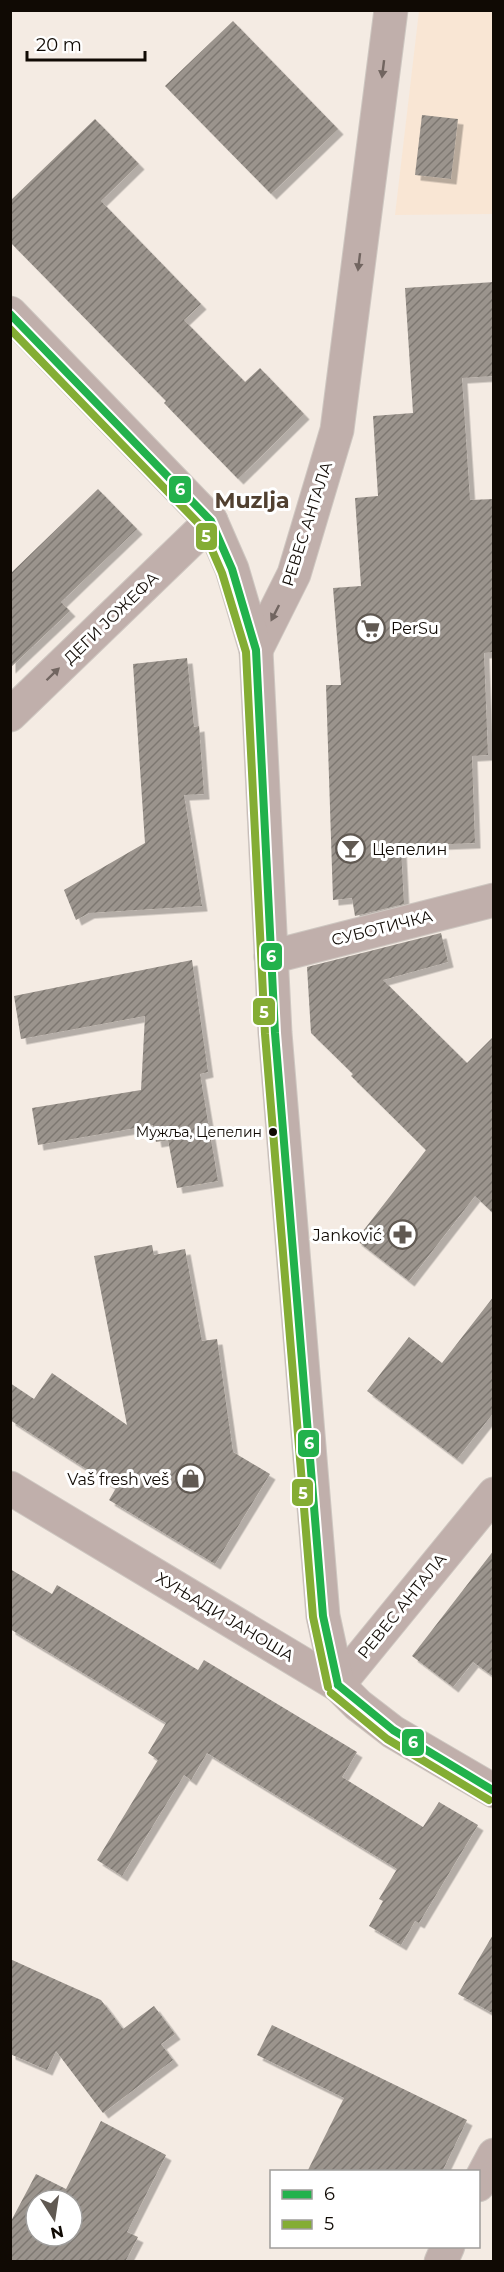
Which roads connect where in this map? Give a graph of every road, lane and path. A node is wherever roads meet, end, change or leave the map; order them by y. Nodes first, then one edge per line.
1 (391, 10) edge
2 (10, 314) edge
3 (211, 521) junction
4 (256, 650) junction
5 (10, 715) edge
6 (494, 900) edge
7 (271, 957) junction
8 (10, 1488) edge
9 (494, 1494) edge
10 (338, 1685) junction
11 (494, 1791) edge
12 (494, 2155) edge
13 (480, 2181) edge
14 (448, 2248) edge
15 (441, 2262) edge

1 -> 4 street, РЕВЕС АНТАЛА
2 - 3 street
3 - 4 street
5 -> 3 street, ДЕГИ ЈОЖЕФА
4 - 7 street, РЕВЕС АНТАЛА
6 - 7 street, СУБОТИЧКА
7 - 10 street, РЕВЕС АНТАЛА
8 - 10 street, ХУЊАДИ ЈАНОША
9 - 10 street, РЕВЕС АНТАЛА
10 - 11 street, ХУЊАДИ ЈАНОША
12 - 13 street
14 - 15 street

